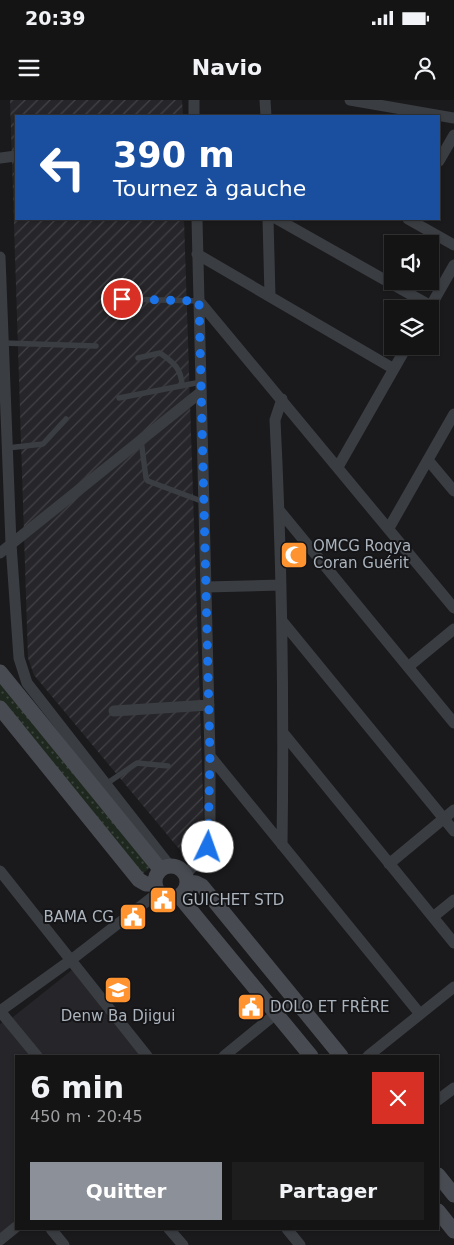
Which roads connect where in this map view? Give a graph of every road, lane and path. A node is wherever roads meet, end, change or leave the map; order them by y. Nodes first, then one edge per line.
1 (194, 100) edge
2 (265, 100) edge
3 (350, 100) edge
4 (194, 115) edge
5 (266, 115) edge
6 (437, 115) edge
7 (440, 116) edge
8 (454, 118) edge
9 (454, 135) edge
10 (15, 156) edge
11 (0, 158) edge
12 (440, 159) edge
13 (197, 220) edge
14 (268, 220) edge
15 (279, 220) edge
16 (410, 220) edge
17 (454, 245) edge
18 (198, 254) junction
19 (0, 257) edge
20 (454, 265) edge
21 (270, 296) junction
22 (122, 299) dead end
23 (418, 300) edge
24 (434, 300) edge
25 (199, 301) junction
26 (3, 343) junction
27 (96, 346) dead end
28 (403, 355) edge
29 (138, 358) dead end
30 (394, 369) junction
31 (182, 386) junction
32 (201, 387) junction
33 (119, 398) dead end
34 (282, 399) junction
35 (454, 414) edge
36 (66, 419) dead end
37 (141, 440) junction
38 (7, 448) junction
39 (428, 460) junction
40 (338, 467) junction
41 (454, 491) edge
42 (204, 502) junction
43 (279, 510) junction
44 (389, 528) junction
45 (11, 544) junction
46 (0, 553) edge
47 (281, 585) junction
48 (206, 587) junction
49 (454, 608) edge
50 (282, 621) junction
51 (454, 628) edge
52 (408, 666) junction
53 (0, 672) edge
54 (209, 705) junction
55 (0, 708) edge
56 (114, 711) dead end
57 (454, 723) edge
58 (284, 734) junction
59 (210, 756) junction
60 (168, 766) dead end
61 (106, 784) junction
62 (454, 810) edge
63 (444, 819) junction
64 (454, 831) edge
65 (282, 845) junction
66 (389, 864) junction
67 (164, 867) junction
68 (0, 872) edge
69 (186, 878) junction
70 (157, 888) junction
71 (179, 896) junction
72 (454, 900) edge
73 (433, 917) junction
74 (454, 943) edge
75 (71, 960) junction
76 (454, 987) edge
77 (294, 999) junction
78 (0, 1011) edge
79 (276, 1014) junction
80 (420, 1014) junction
81 (36, 1055) edge
82 (146, 1055) edge
83 (225, 1055) edge
84 (310, 1055) edge
85 (340, 1055) edge
86 (369, 1055) edge
87 (454, 1088) edge
88 (439, 1099) edge
89 (439, 1176) edge
90 (454, 1195) edge
91 (439, 1212) edge
92 (15, 1228) edge
93 (52, 1230) edge
94 (170, 1230) edge
95 (288, 1230) edge
96 (454, 1231) edge
97 (0, 1240) edge
98 (64, 1245) edge
99 (183, 1245) edge
100 (300, 1245) edge

1 - 4 street
2 - 5 street
3 - 6 street
7 - 8 street
9 - 12 street
10 - 11 street
13 - 18 street
14 - 21 street
15 - 23 street
16 - 17 street
18 - 21 street
18 - 25 street
19 - 26 street
20 - 24 street
21 - 30 street
22 - 25 lane
25 - 32 street
25 - 34 street
26 - 27 lane
26 - 38 street
28 - 30 street
29 - 31 lane
30 - 40 street
31 - 32 lane
31 - 33 lane
32 - 37 street
32 - 42 street
34 - 40 street
34 - 43 street
35 - 39 street
36 - 38 lane
37 - 42 lane
37 - 45 street
38 - 45 street
39 - 41 street
39 - 44 street
40 - 44 street
42 - 48 street
43 - 47 street
43 - 52 street
44 - 49 street
45 - 46 street
45 - 61 street
47 - 48 street
47 - 50 street
48 - 54 street
50 - 58 street
50 - 63 street
51 - 52 street
52 - 57 street
53 - 67 main road
54 - 56 street
54 - 59 street
55 - 70 main road
58 - 65 street
58 - 66 street
59 - 65 street
59 - 69 street
60 - 61 lane
61 - 67 street
62 - 63 street
63 - 64 street
63 - 66 street
65 - 80 street
66 - 73 street
67 - 69 main road
67 - 70 main road
68 - 75 street
69 - 71 main road
69 - 77 main road
70 - 71 main road
70 - 75 street
71 - 79 main road
72 - 73 street
73 - 74 street
75 - 78 street
75 - 82 street
76 - 80 street
77 - 79 street
77 - 85 main road
78 - 81 street
79 - 83 street
79 - 84 main road
80 - 86 street
87 - 88 street
89 - 90 main road
91 - 96 main road
92 - 97 street
93 - 98 street
94 - 99 street
95 - 100 street

